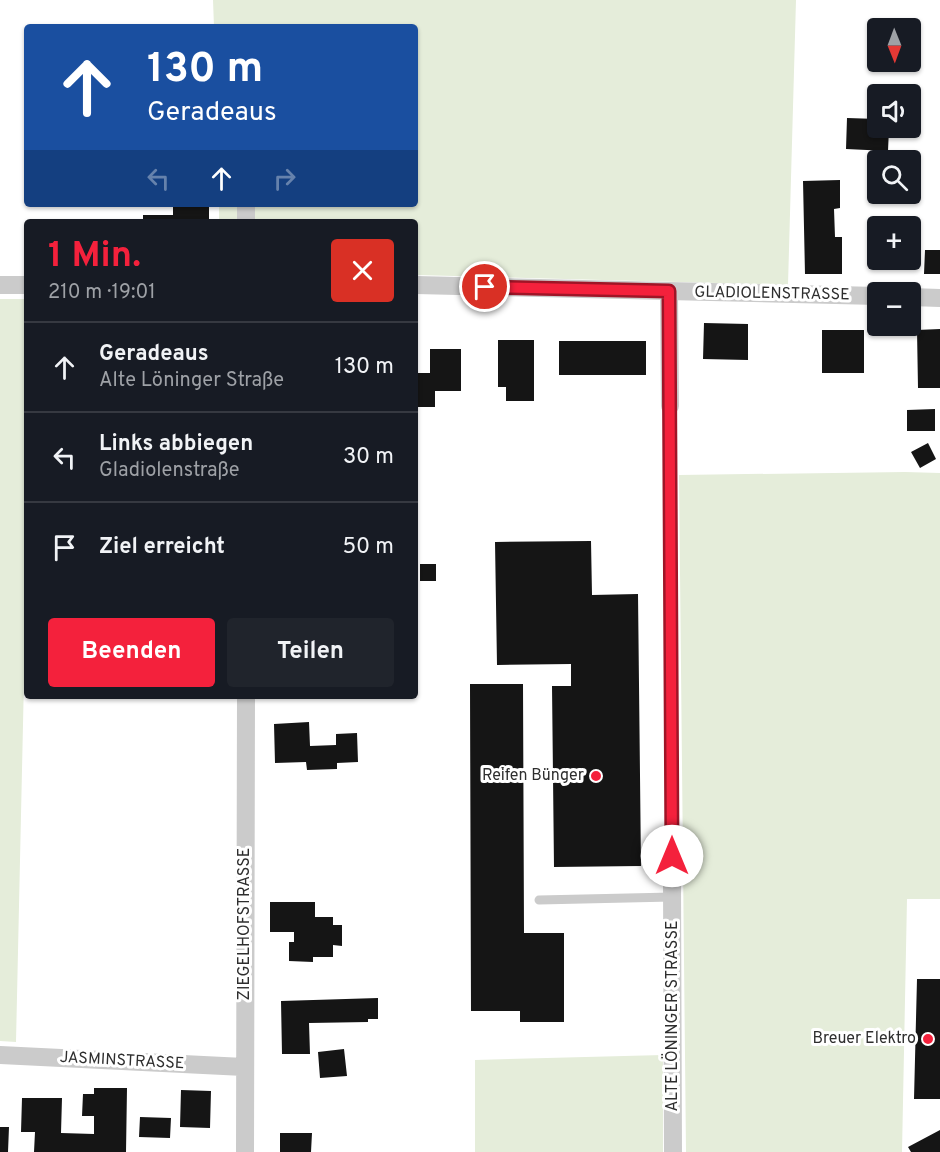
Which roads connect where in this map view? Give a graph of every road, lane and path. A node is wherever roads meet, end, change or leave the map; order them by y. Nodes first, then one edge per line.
1 (0, 285) edge
2 (24, 285) edge
3 (418, 285) edge
4 (669, 291) junction
5 (867, 296) edge
6 (921, 297) edge
7 (940, 298) edge
8 (669, 406) joint
9 (246, 699) edge
10 (672, 888) junction
11 (539, 900) dead end
12 (0, 1055) edge
13 (244, 1067) junction
14 (245, 1152) edge
15 (673, 1152) edge

1 - 2 street
3 - 4 street, GLADIOLENSTRASSE
4 - 5 street, GLADIOLENSTRASSE
4 - 8 street
6 - 7 street
8 - 10 lane
9 - 13 street, ZIEGELHOFSTRASSE
10 - 11 lane
10 - 15 street, ALTE LÖNINGER STRASSE
12 - 13 street, JASMINSTRASSE
13 - 14 street, ZIEGELHOFSTRASSE

